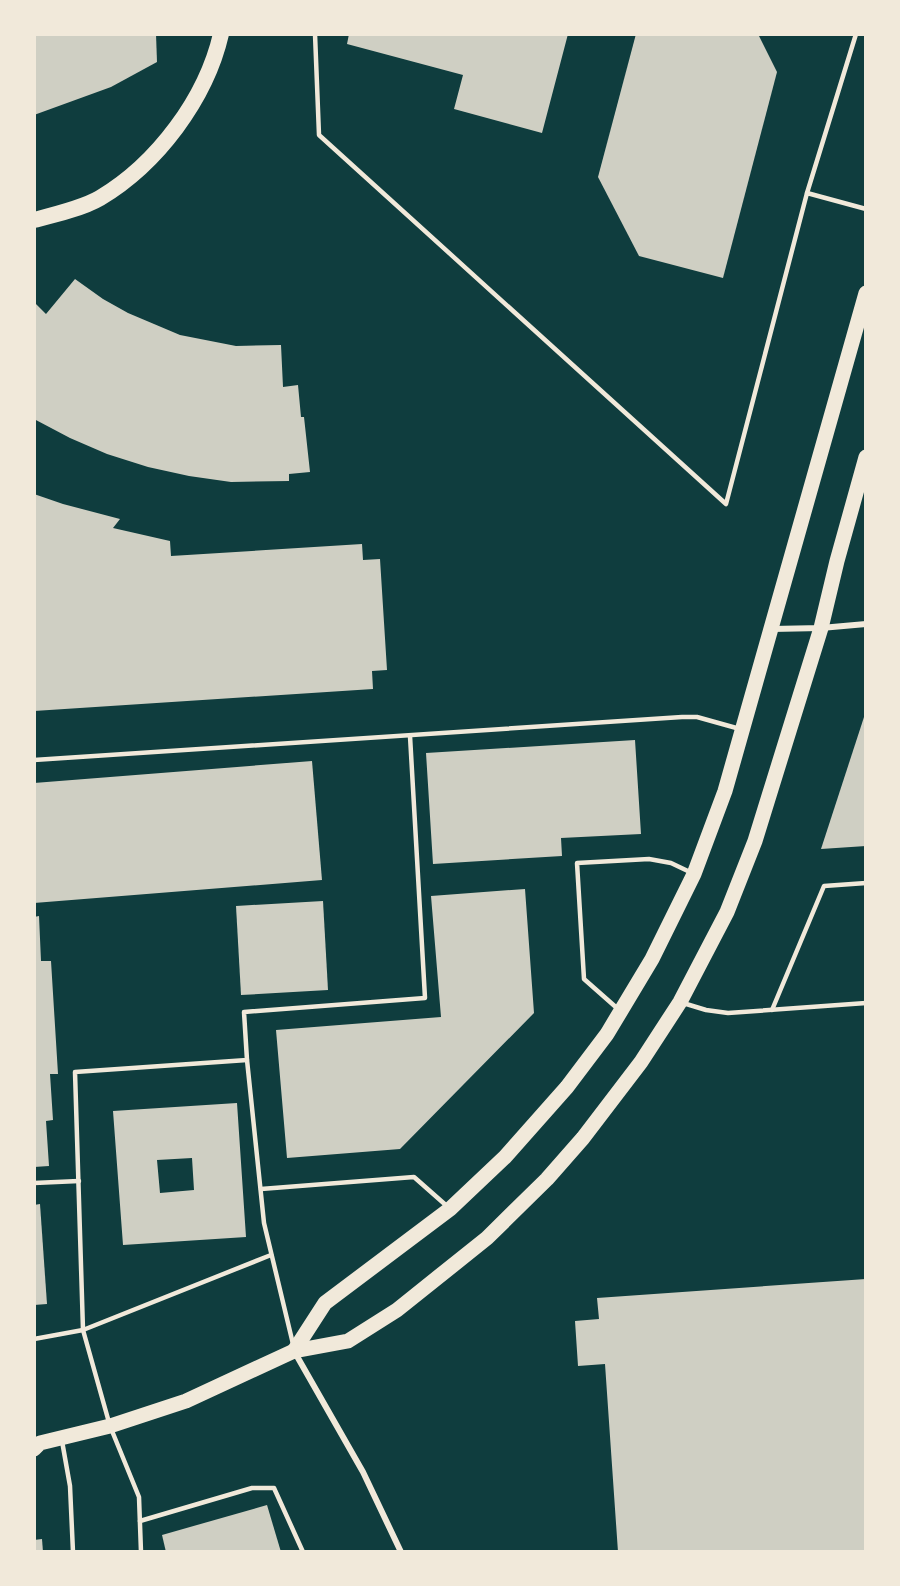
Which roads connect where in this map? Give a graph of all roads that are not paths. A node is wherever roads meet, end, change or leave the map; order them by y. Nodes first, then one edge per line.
1 (221, 34) edge
2 (315, 34) edge
3 (856, 34) edge
4 (807, 193) junction
5 (866, 209) edge
6 (34, 220) edge
7 (866, 293) edge
8 (866, 458) edge
9 (866, 624) edge
10 (821, 628) junction
11 (771, 630) junction
12 (743, 729) junction
13 (410, 736) junction
14 (34, 760) edge
15 (694, 874) junction
16 (866, 883) edge
17 (680, 1002) junction
18 (866, 1003) edge
19 (772, 1010) junction
20 (621, 1011) junction
21 (247, 1060) junction
22 (79, 1180) junction
23 (34, 1183) edge
24 (261, 1189) junction
25 (450, 1209) junction
26 (271, 1255) junction
27 (83, 1330) junction
28 (34, 1339) edge
29 (294, 1351) junction
30 (111, 1426) junction
31 (62, 1438) junction
32 (36, 1444) edge
33 (140, 1521) junction
34 (74, 1551) edge
35 (141, 1551) edge
36 (303, 1551) edge
37 (401, 1551) edge

1 - 6 highway
2 - 4 lane
3 - 4 lane
4 - 5 lane
7 - 11 main road
8 - 10 main road
9 - 10 street
10 - 11 street
10 - 17 main road
11 - 12 main road
12 - 13 lane
12 - 15 main road
13 - 14 lane
13 - 21 lane
15 - 20 main road
15 - 20 lane
16 - 19 lane
17 - 19 lane
17 - 29 main road
18 - 19 lane
20 - 25 main road
21 - 22 lane
21 - 24 lane
22 - 23 lane
22 - 27 lane
24 - 25 lane
24 - 26 lane
25 - 29 main road
26 - 27 lane
26 - 29 lane
27 - 28 lane
27 - 30 lane
29 - 30 main road
29 - 37 street
30 - 31 main road
30 - 33 lane
31 - 32 main road
31 - 34 lane
33 - 35 lane
33 - 36 lane

